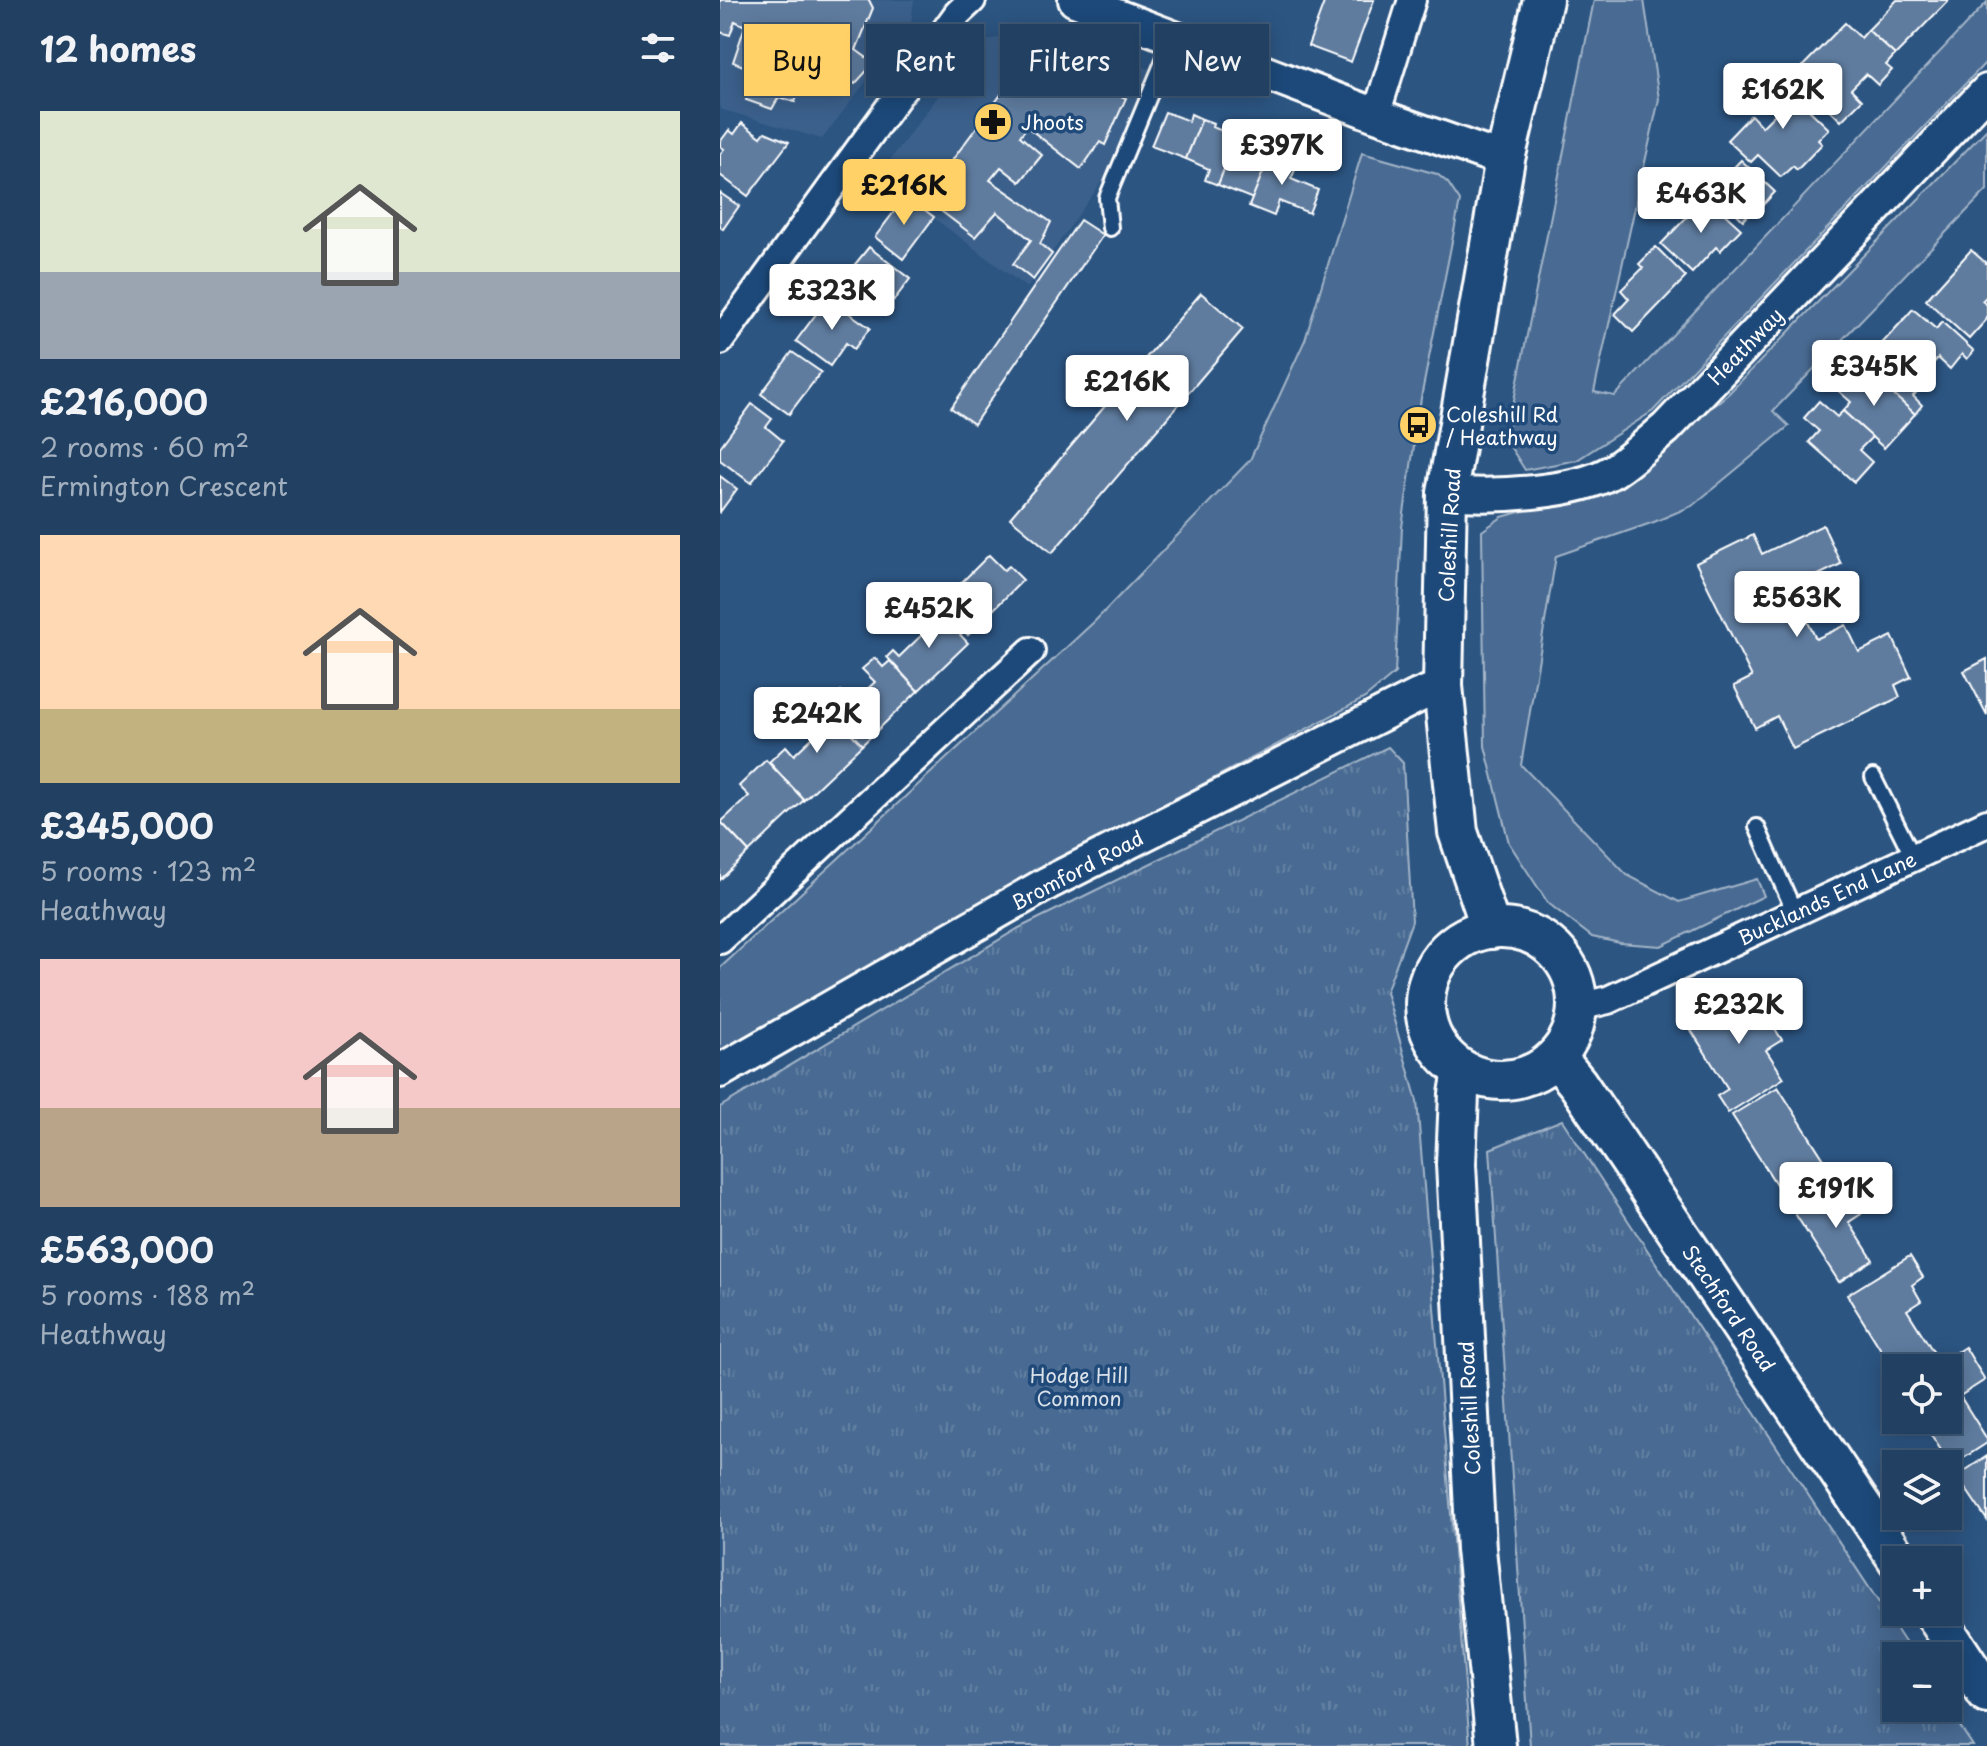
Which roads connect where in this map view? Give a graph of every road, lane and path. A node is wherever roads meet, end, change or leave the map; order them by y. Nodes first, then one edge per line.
1 (972, 0) edge
2 (1075, 0) edge
3 (1412, 0) edge
4 (1543, 0) edge
5 (1155, 31) edge
6 (1269, 74) edge
7 (1155, 82) edge
8 (1987, 91) edge
9 (1376, 115) junction
10 (1505, 159) junction
11 (1110, 228) dead end
12 (720, 341) edge
13 (1447, 493) junction
14 (1031, 651) dead end
15 (1443, 686) junction
16 (1873, 777) dead end
17 (1987, 823) edge
18 (1757, 827) dead end
19 (1914, 859) junction
20 (1795, 913) junction
21 (1491, 929) junction
22 (720, 940) edge
23 (1578, 1007) junction
24 (1556, 1057) junction
25 (1463, 1070) junction
26 (720, 1071) edge
27 (1889, 1546) edge
28 (1942, 1626) edge
29 (1987, 1694) edge
30 (1496, 1746) edge

1 - 12 street
2 - 5 street
3 - 9 street
4 - 10 main road, Coleshill Road
6 - 9 street
7 - 11 lane
8 - 13 street, Heathway
9 - 10 street
10 - 13 main road, Coleshill Road
13 - 15 main road, Coleshill Road
14 - 22 street
15 - 21 main road, Coleshill Road
15 - 26 street, Bromford Road
16 - 19 lane
17 - 19 street, Bucklands End Lane
18 - 20 lane
19 - 20 street, Bucklands End Lane
20 - 23 street, Bucklands End Lane
21 - 23 main road
21 - 25 main road
23 - 24 main road
24 - 25 main road
24 - 27 main road, Stechford Road
25 - 30 main road, Coleshill Road
28 - 29 main road

